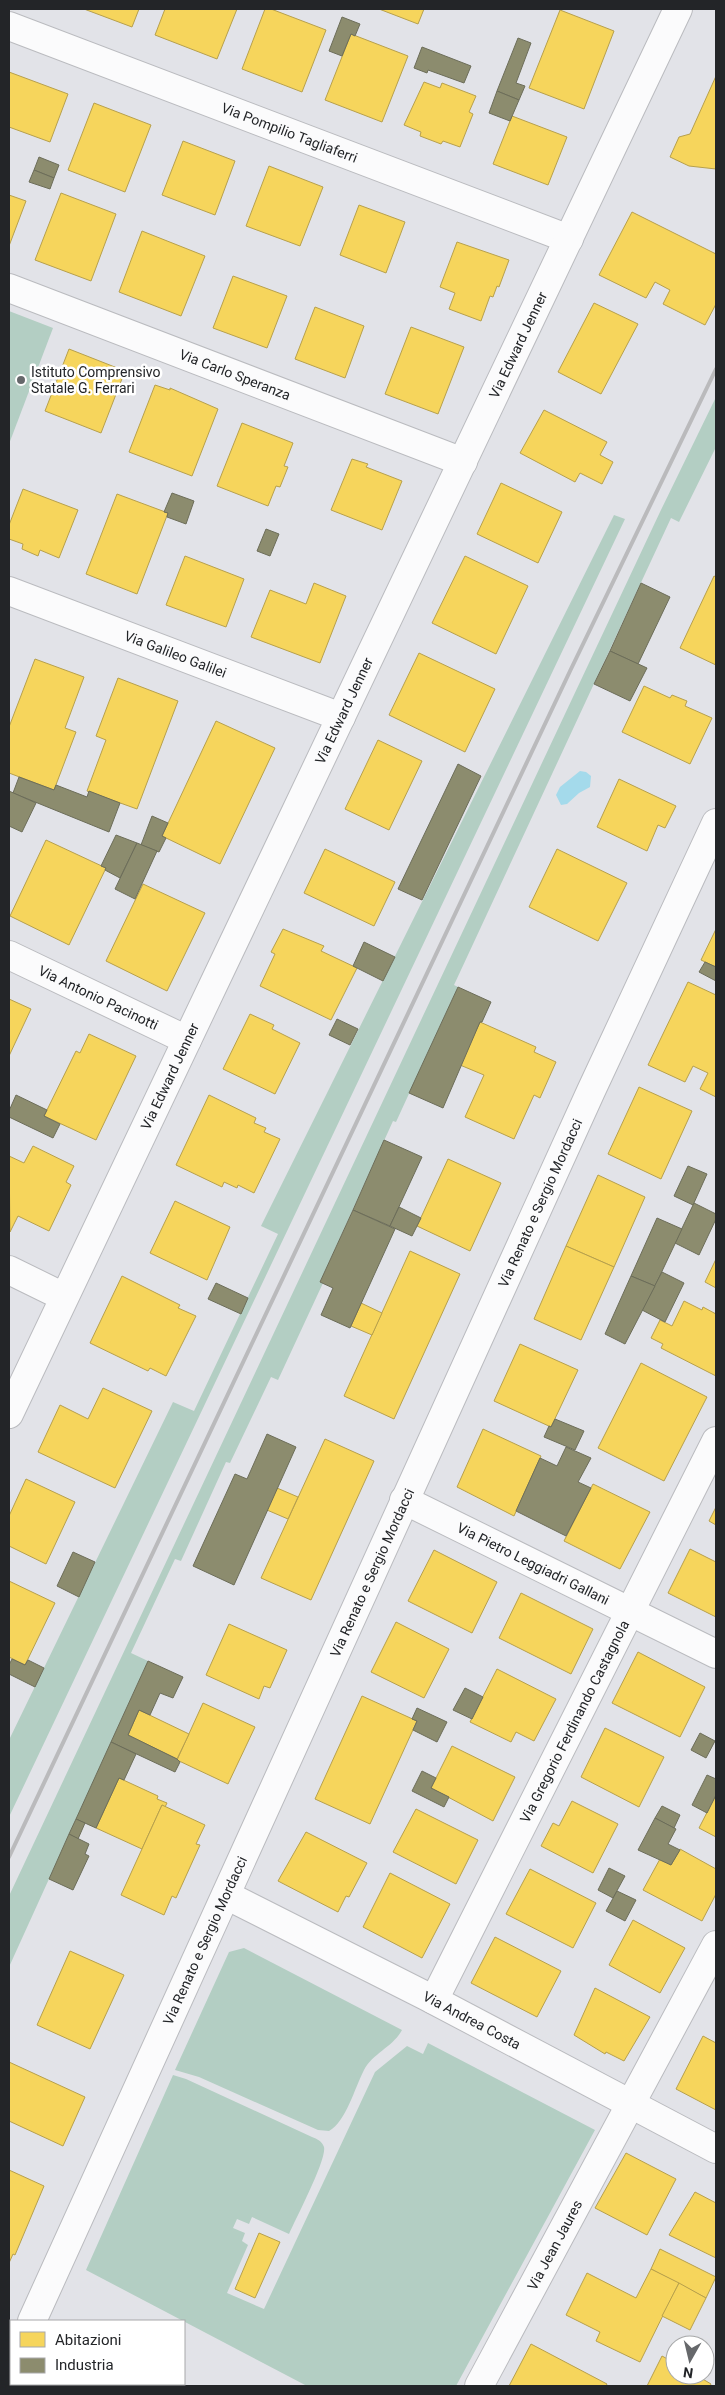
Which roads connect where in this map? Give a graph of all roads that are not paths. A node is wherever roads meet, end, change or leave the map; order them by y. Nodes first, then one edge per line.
1 (670, 11) edge
2 (9, 26) edge
3 (569, 239) junction
4 (9, 288) edge
5 (463, 462) junction
6 (9, 590) edge
7 (341, 718) junction
8 (716, 824) edge
9 (9, 955) edge
10 (187, 1040) junction
11 (9, 1270) edge
12 (64, 1297) junction
13 (9, 1414) edge
14 (716, 1441) edge
15 (404, 1500) junction
16 (630, 1611) junction
17 (716, 1654) edge
18 (226, 1895) junction
19 (716, 1945) edge
20 (434, 2000) junction
21 (631, 2104) junction
22 (716, 2149) edge
23 (32, 2320) edge
24 (479, 2386) edge

1 - 3 street, Via Edward Jenner
2 - 3 street, Via Pompilio Tagliaferri
3 - 5 street, Via Edward Jenner
4 - 5 street, Via Carlo Speranza
5 - 7 street, Via Edward Jenner
6 - 7 street, Via Galileo Galilei
7 - 10 street, Via Edward Jenner
8 - 15 street, Via Renato e Sergio Mordacci
9 - 10 street, Via Antonio Pacinotti
10 - 12 street, Via Edward Jenner
11 - 12 street
12 - 13 street, Via Edward Jenner
14 - 16 street, Via Gregorio Ferdinando Castagnola
15 - 16 street, Via Pietro Leggiadri Gallani
15 - 18 street, Via Renato e Sergio Mordacci
16 - 17 street, Via Pietro Leggiadri Gallani
16 - 20 street, Via Gregorio Ferdinando Castagnola
18 - 20 street, Via Andrea Costa
18 - 23 street, Via Renato e Sergio Mordacci
19 - 21 street, Via Jean Jaures
20 - 21 street, Via Andrea Costa
21 - 22 street, Via Andrea Costa
21 - 24 street, Via Jean Jaures

